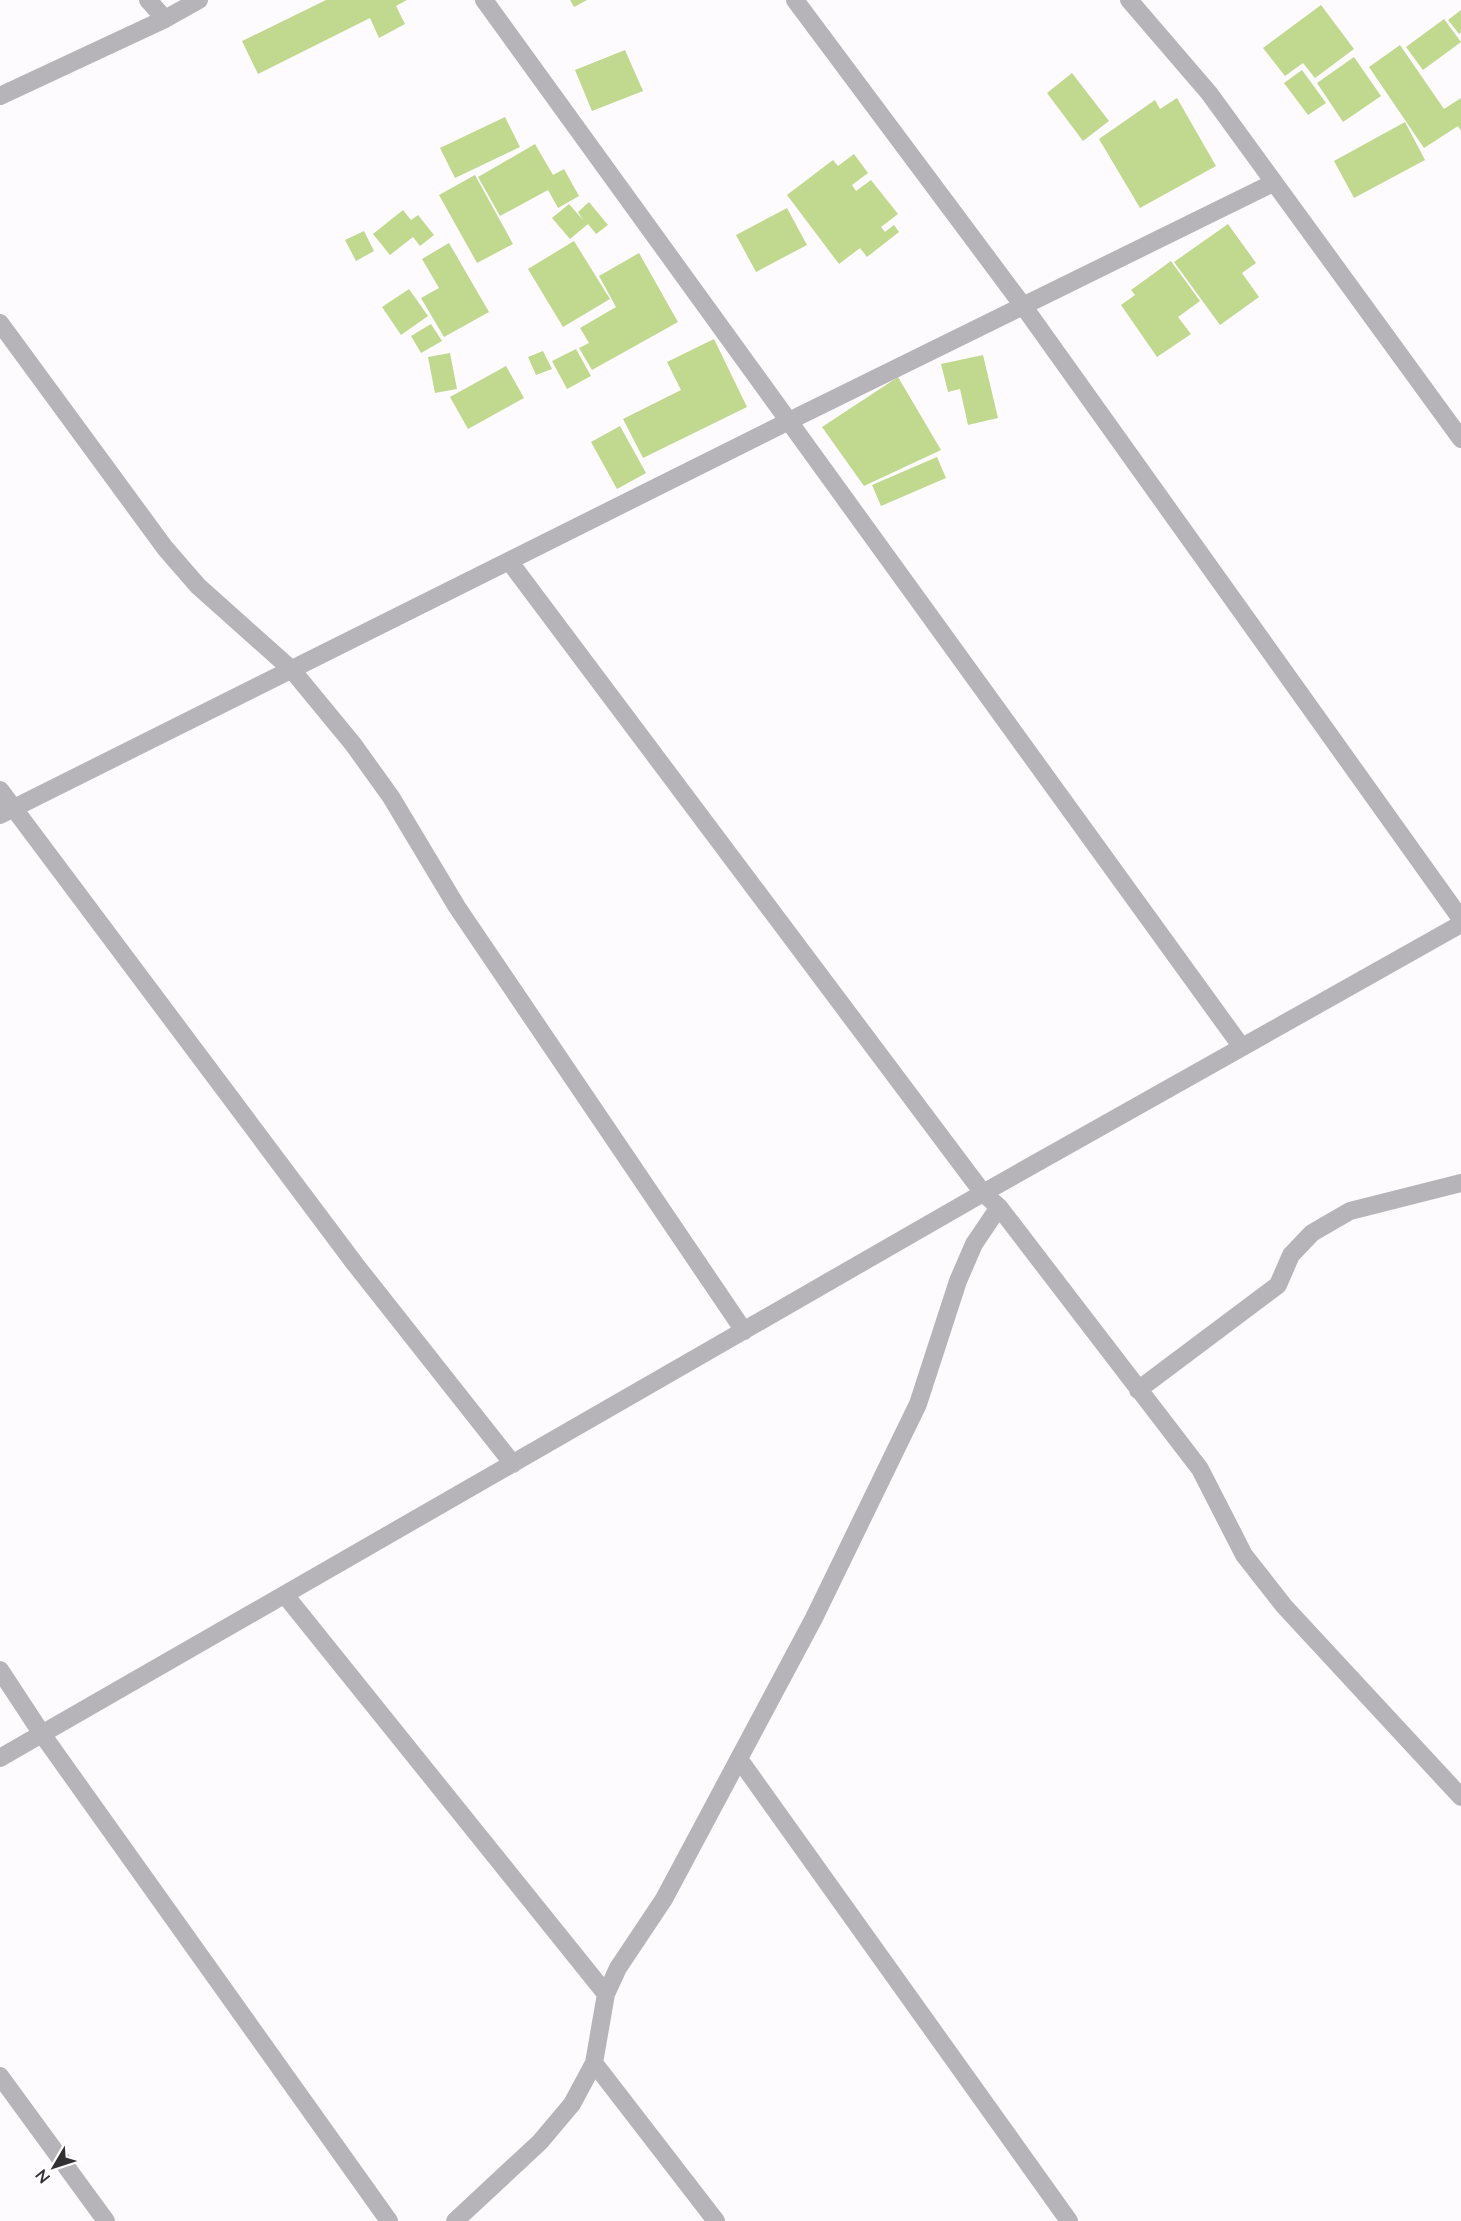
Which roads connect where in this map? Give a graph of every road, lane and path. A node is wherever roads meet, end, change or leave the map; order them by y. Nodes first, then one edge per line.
1 (148, 0) edge
2 (199, 0) edge
3 (484, 0) edge
4 (795, 0) edge
5 (1129, 0) edge
6 (165, 19) junction
7 (0, 96) edge
8 (1273, 183) junction
9 (1024, 307) junction
10 (0, 323) edge
11 (787, 422) junction
12 (1461, 439) edge
13 (509, 561) junction
14 (292, 670) junction
15 (0, 790) edge
16 (6, 812) edge
17 (1461, 919) edge
18 (1461, 924) edge
19 (1241, 1046) junction
20 (1461, 1183) edge
21 (983, 1193) junction
22 (999, 1207) junction
23 (744, 1331) junction
24 (1138, 1390) junction
25 (513, 1464) junction
26 (285, 1594) junction
27 (0, 1670) edge
28 (42, 1734) junction
29 (0, 1758) edge
30 (739, 1759) junction
31 (1461, 1797) edge
32 (606, 1994) junction
33 (594, 2063) junction
34 (0, 2076) edge
35 (106, 2221) edge
36 (389, 2221) edge
37 (455, 2221) edge
38 (716, 2221) edge
39 (1069, 2221) edge

1 - 6 street
2 - 6 street
3 - 11 street
4 - 9 street
5 - 8 street
6 - 7 street
8 - 9 street
8 - 12 street
9 - 11 street
9 - 17 street
10 - 14 street
11 - 13 street
11 - 19 street
13 - 14 street
13 - 21 street
14 - 16 street
14 - 23 street
15 - 16 street
16 - 25 street
18 - 19 street
19 - 21 street
20 - 24 street
21 - 22 street
21 - 23 street
22 - 24 street
22 - 30 street
23 - 25 street
24 - 31 street
25 - 26 street
26 - 28 street
26 - 32 street
27 - 28 street
28 - 29 street
28 - 36 street
30 - 32 street
30 - 39 street
32 - 33 street
33 - 37 street
33 - 38 street
34 - 35 street

